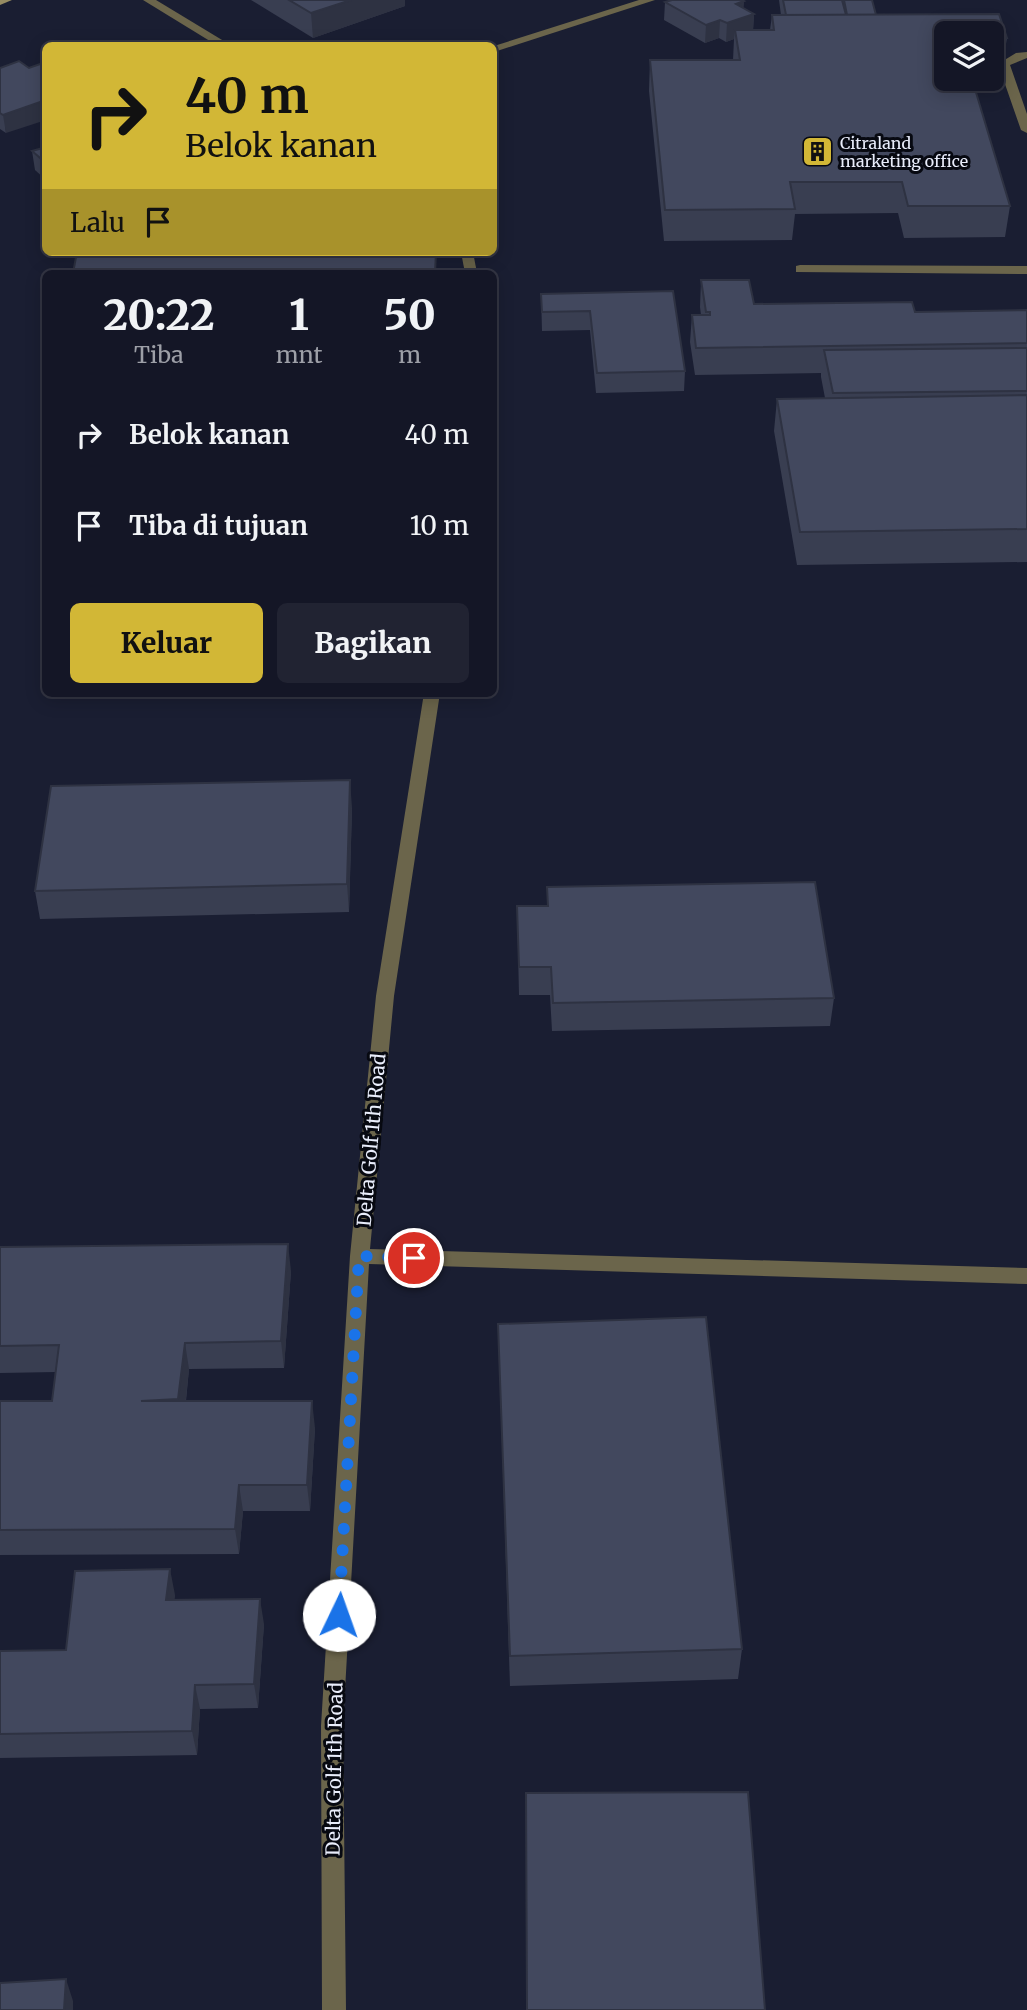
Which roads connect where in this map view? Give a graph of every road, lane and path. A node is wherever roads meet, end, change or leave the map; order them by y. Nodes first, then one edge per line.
1 (8, 0) edge
2 (148, 0) edge
3 (650, 0) edge
4 (0, 2) edge
5 (220, 42) edge
6 (497, 48) edge
7 (1027, 55) edge
8 (1027, 130) edge
9 (800, 269) dead end
10 (1027, 270) edge
11 (431, 697) edge
12 (359, 1256) junction
13 (1027, 1276) edge
14 (334, 2010) edge

1 - 4 street
2 - 5 street
3 - 6 street
7 - 8 street
9 - 10 street
11 - 12 street, Delta Golf 1th Road
12 - 13 street
12 - 14 street, Delta Golf 1th Road

